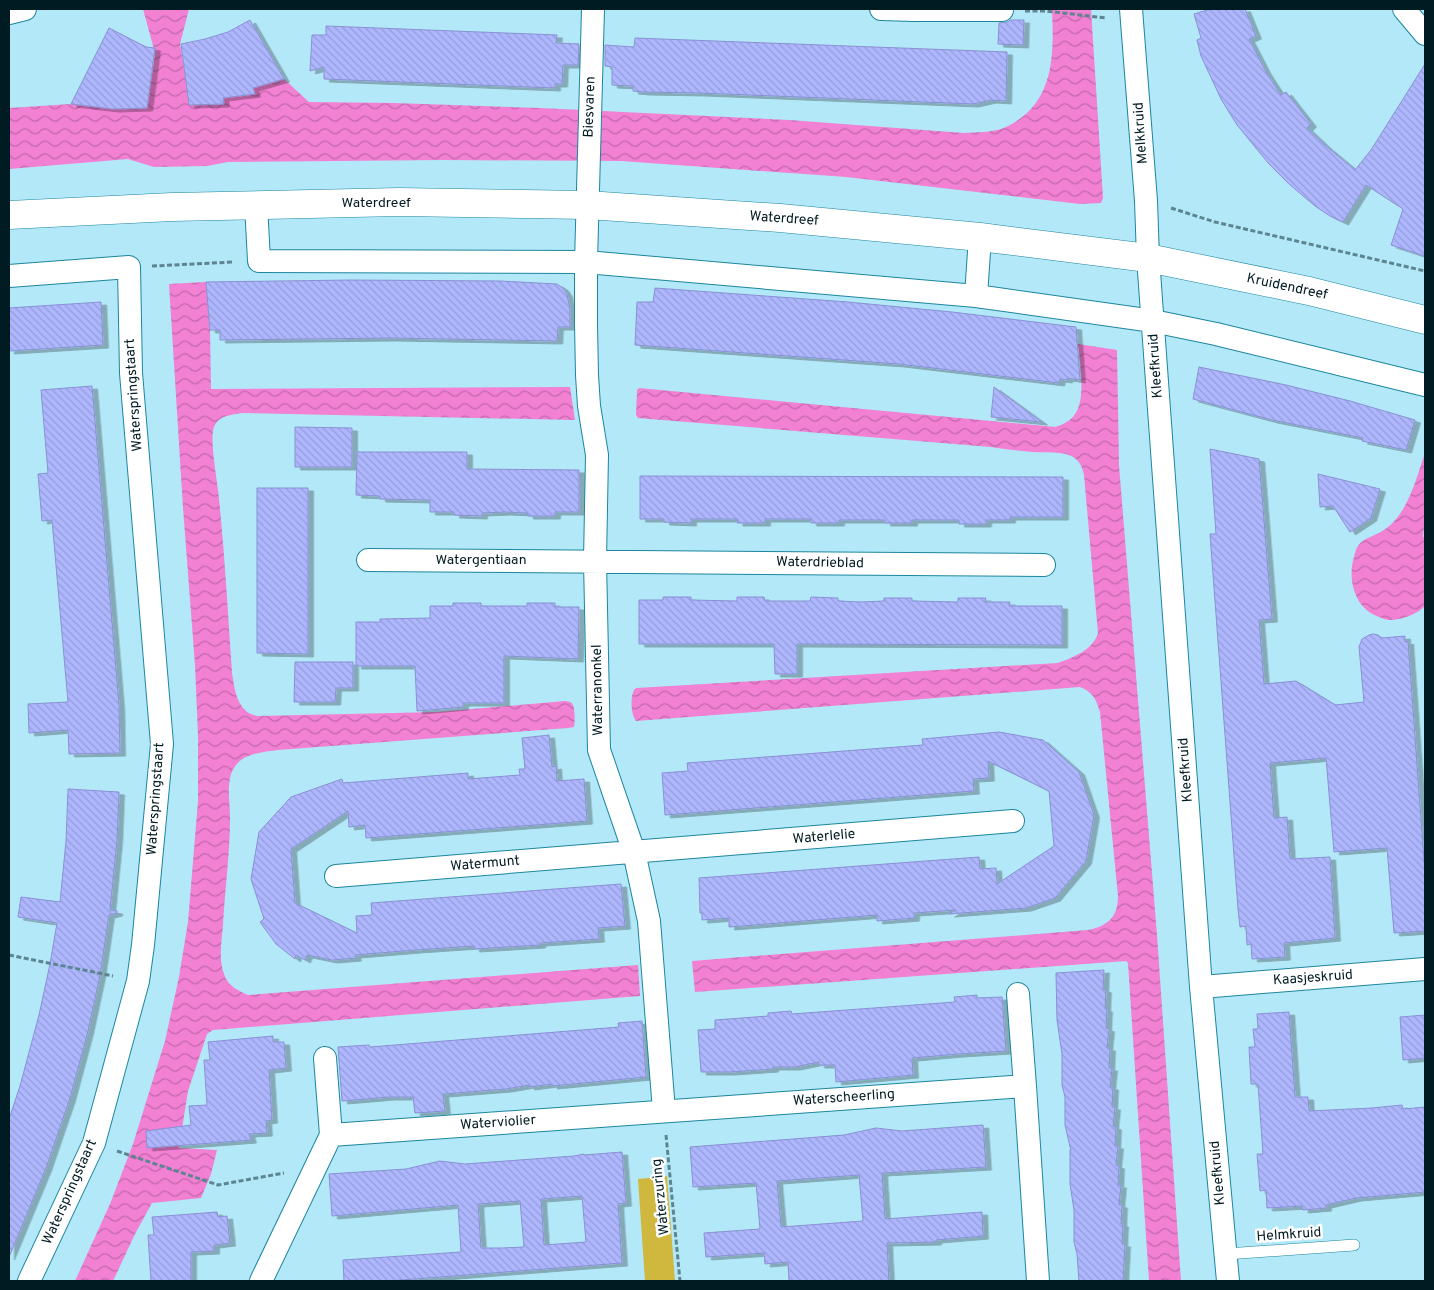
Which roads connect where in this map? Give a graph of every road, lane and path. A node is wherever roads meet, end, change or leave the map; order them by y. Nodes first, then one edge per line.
1 (24, 9) edge
2 (593, 9) edge
3 (880, 9) edge
4 (1131, 9) edge
5 (1404, 9) edge
6 (914, 10) edge
7 (1002, 10) dead end
8 (1046, 11) dead end
9 (9, 12) edge
10 (1109, 18) dead end
11 (1425, 34) edge
12 (1146, 201) junction
13 (256, 204) junction
14 (587, 205) junction
15 (9, 215) edge
16 (980, 237) junction
17 (1148, 258) junction
18 (259, 260) junction
19 (586, 262) junction
20 (129, 267) junction
21 (1425, 271) edge
22 (9, 276) edge
23 (976, 296) junction
24 (1425, 320) edge
25 (1153, 321) junction
26 (1425, 385) edge
27 (368, 560) dead end
28 (595, 561) junction
29 (1044, 565) dead end
30 (1013, 821) dead end
31 (634, 852) junction
32 (336, 876) dead end
33 (9, 955) edge
34 (1425, 970) edge
35 (138, 981) junction
36 (1201, 987) junction
37 (1018, 994) dead end
38 (325, 1058) dead end
39 (1025, 1086) junction
40 (664, 1111) junction
41 (331, 1135) junction
42 (126, 1154) dead end
43 (315, 1168) junction
44 (1354, 1245) dead end
45 (1226, 1254) junction
46 (29, 1281) edge
47 (261, 1281) edge
48 (680, 1281) edge
49 (1038, 1281) edge
50 (1228, 1281) edge

1 - 9 street
2 - 14 street, Biesvaren
3 - 6 street
4 - 12 street, Melkkruid
5 - 11 street
6 - 7 street
8 - 10 path
12 - 17 street, Melkkruid
12 - 21 path
13 - 14 street, Waterdreef
13 - 15 street, Waterdreef
13 - 18 street
14 - 16 street, Waterdreef
14 - 19 street
16 - 17 street, Waterdreef
16 - 23 street
17 - 24 street, Kruidendreef
17 - 25 street, Kleefkruid
18 - 19 street
18 - 20 path
19 - 23 street
19 - 28 street, Waterranonkel
20 - 22 street
20 - 35 street, Waterspringstaart
23 - 25 street
25 - 26 street
25 - 36 street, Kleefkruid
27 - 28 street, Watergentiaan
28 - 29 street, Waterdrieblad
28 - 31 street, Waterranonkel
30 - 31 street, Waterlelie
31 - 32 street, Watermunt
31 - 40 street, Waterranonkel
33 - 35 path
34 - 36 street, Kaasjeskruid
35 - 46 street, Waterspringstaart
36 - 45 street, Kleefkruid
37 - 39 street
38 - 41 street
39 - 40 street, Waterscheerling
39 - 49 street
40 - 41 street, Waterviolier
40 - 48 path, Waterzuring
41 - 43 street
42 - 43 path
43 - 47 street
44 - 45 lane, Helmkruid
45 - 50 street, Kleefkruid

